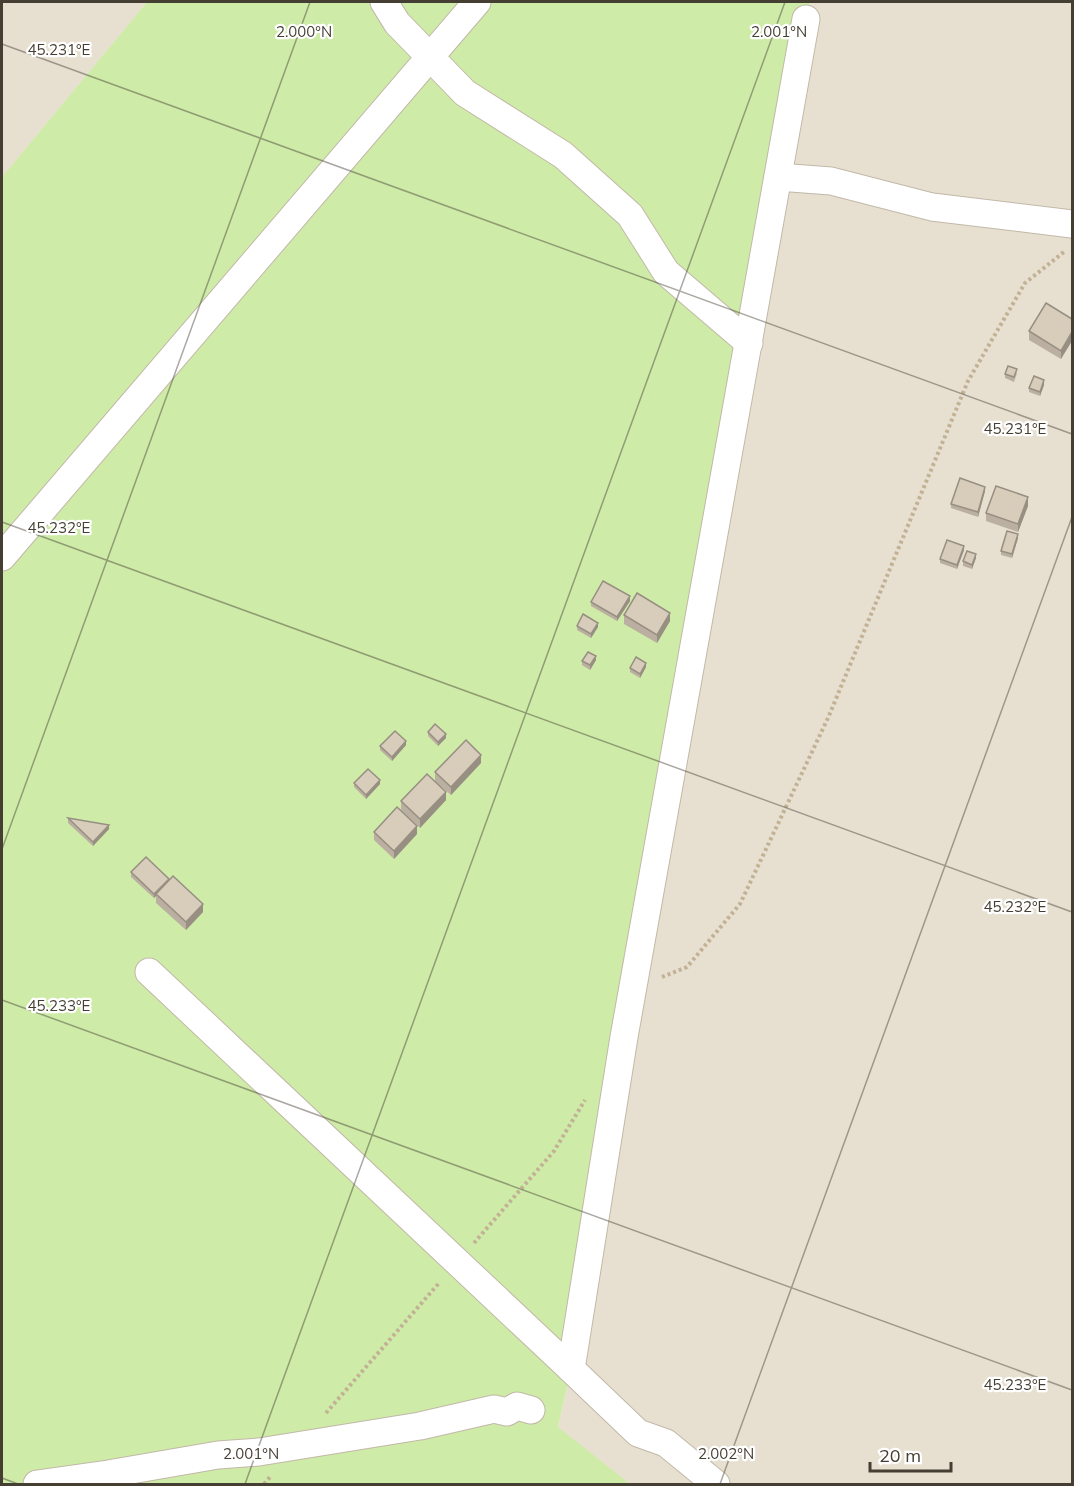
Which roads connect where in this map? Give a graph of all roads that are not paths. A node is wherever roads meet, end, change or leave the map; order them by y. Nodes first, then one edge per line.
1 (384, 2) edge
2 (477, 2) edge
3 (806, 19) dead end
4 (430, 57) junction
5 (778, 177) junction
6 (1072, 224) edge
7 (749, 343) junction
8 (2, 557) edge
9 (149, 972) dead end
10 (571, 1369) junction
11 (531, 1410) dead end
12 (37, 1485) edge
13 (716, 1485) edge

1 - 4 street
2 - 4 street
3 - 5 street
4 - 7 street
4 - 8 street
5 - 6 street
5 - 7 street
7 - 10 street
9 - 10 street
10 - 13 street
11 - 12 street

